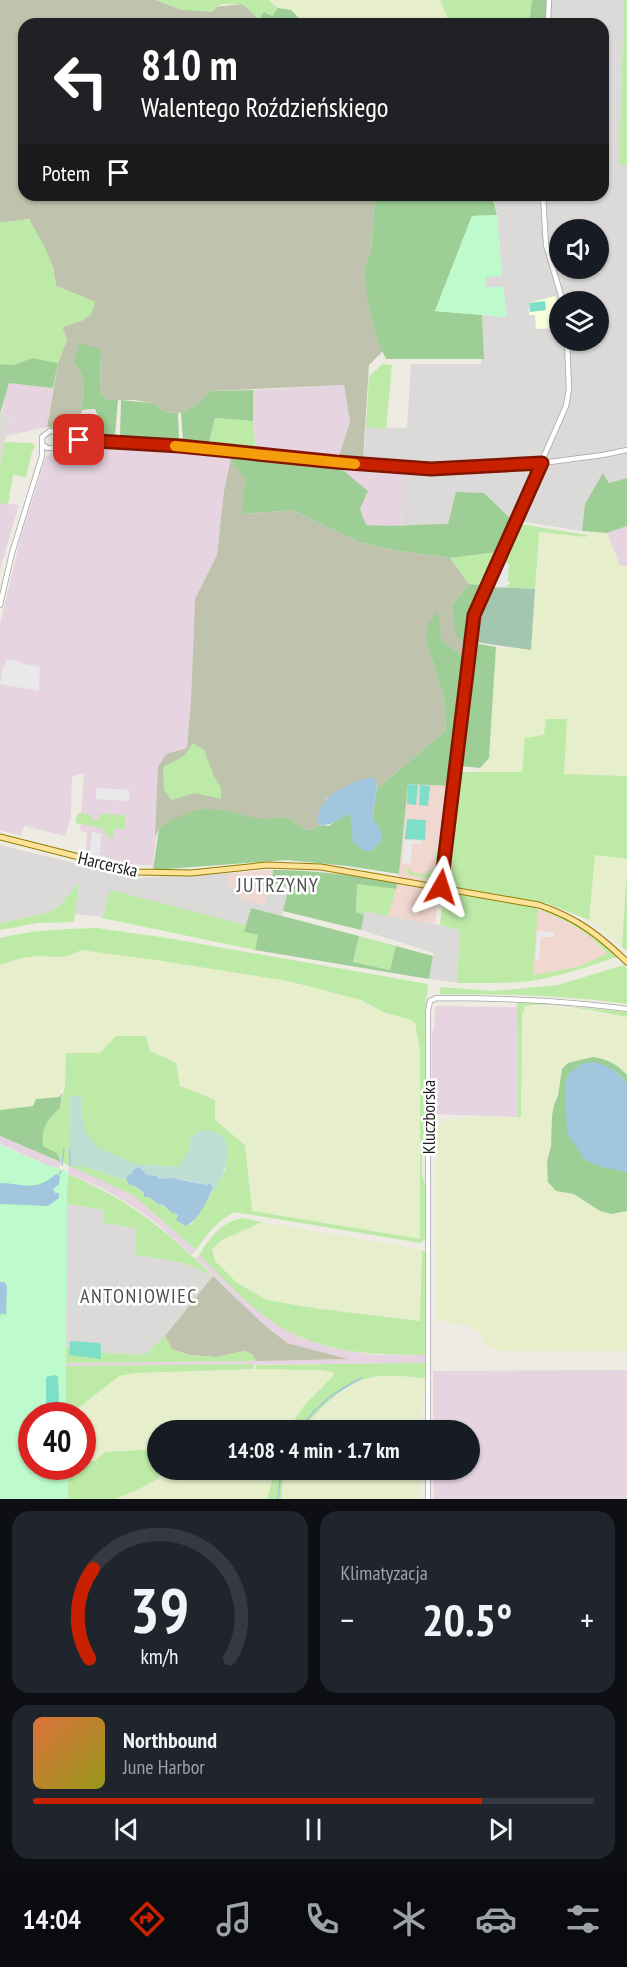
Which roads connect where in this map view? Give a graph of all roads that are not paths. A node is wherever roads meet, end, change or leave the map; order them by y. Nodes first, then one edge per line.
1 (549, 0) edge
2 (548, 18) edge
3 (543, 201) edge
4 (560, 291) edge
5 (567, 351) edge
6 (59, 437) junction
7 (72, 440) junction
8 (59, 444) junction
9 (43, 445) junction
10 (50, 449) junction
11 (627, 450) edge
12 (42, 456) junction
13 (542, 463) junction
14 (0, 605) edge
15 (0, 837) edge
16 (441, 887) junction
17 (627, 962) edge
18 (627, 1009) edge
19 (428, 1420) edge
20 (428, 1480) edge
21 (428, 1499) edge

1 - 2 street
3 - 4 street
5 - 13 street
6 - 7 street
6 - 8 street
6 - 9 street
7 - 8 street
7 - 13 street
8 - 10 street
9 - 10 street
9 - 12 street
10 - 12 street
11 - 13 street
12 - 14 street
13 - 16 street
15 - 16 main road, Harcerska
16 - 17 main road, Harcerska
18 - 19 street, Kluczborska
20 - 21 street

